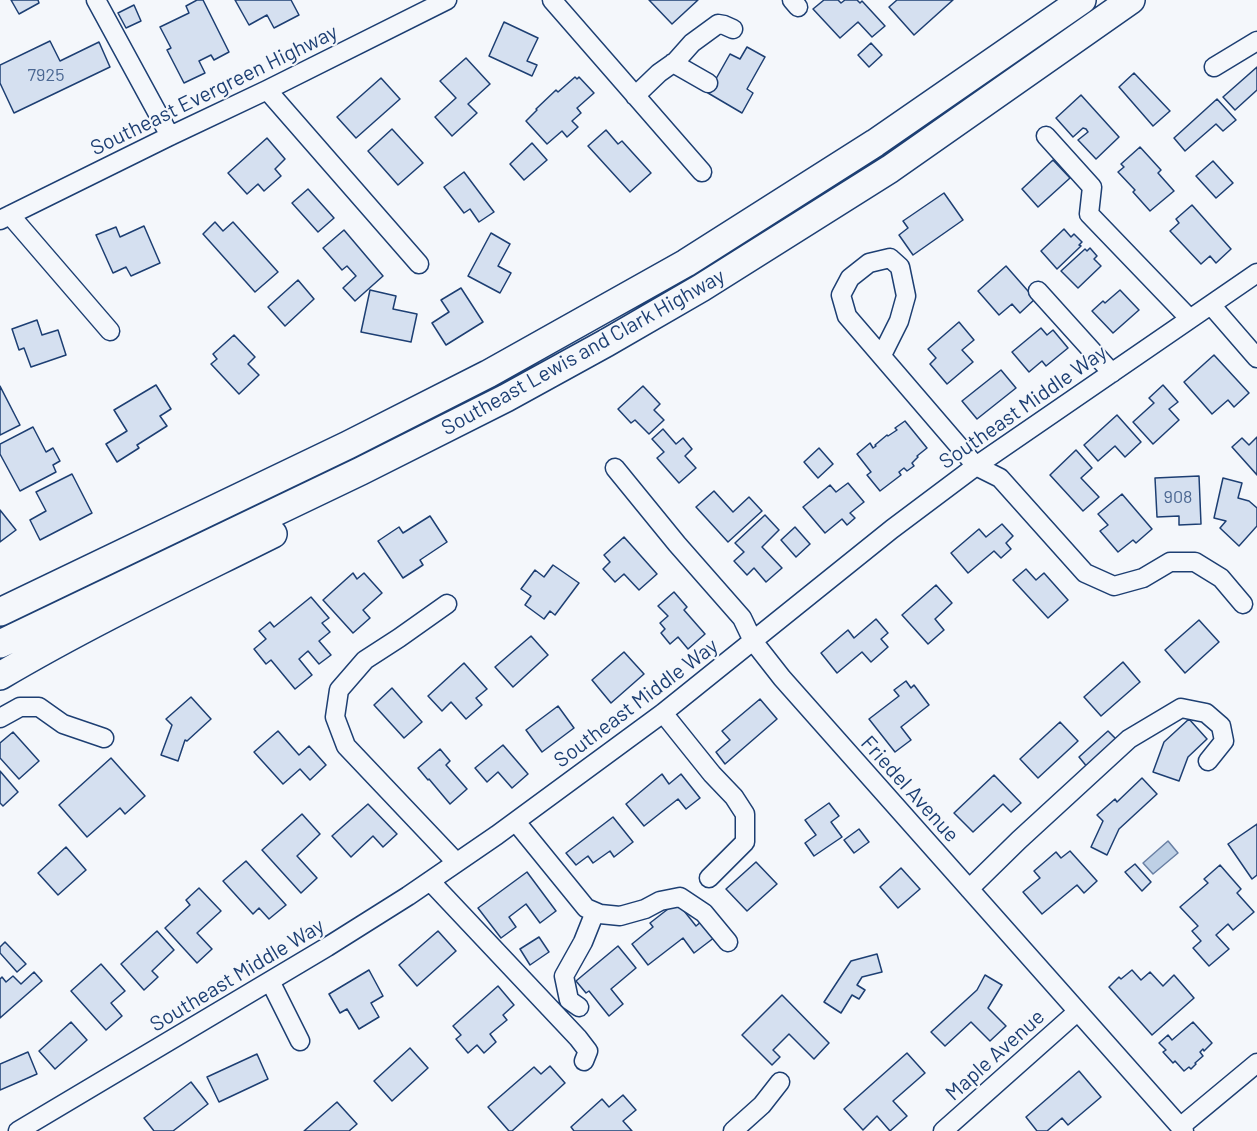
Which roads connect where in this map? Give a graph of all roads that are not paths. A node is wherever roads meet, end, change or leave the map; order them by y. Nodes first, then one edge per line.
1 (96, 0) edge
2 (447, 0) edge
3 (552, 0) edge
4 (1082, 0) edge
5 (1131, 0) edge
6 (733, 29) dead end
7 (1257, 41) edge
8 (673, 63) junction
9 (1214, 67) dead end
10 (708, 83) dead end
11 (267, 90) junction
12 (635, 96) junction
13 (170, 136) junction
14 (1046, 136) dead end
15 (702, 172) dead end
16 (5, 218) edge
17 (419, 264) dead end
18 (1257, 273) edge
19 (1038, 291) dead end
20 (1211, 305) junction
21 (1190, 319) junction
22 (110, 331) dead end
23 (882, 355) junction
24 (1257, 358) edge
25 (1112, 373) junction
26 (976, 466) junction
27 (615, 468) dead end
28 (361, 471) junction
29 (92, 568) junction
30 (0, 592) edge
31 (447, 604) dead end
32 (1243, 604) dead end
33 (0, 612) edge
34 (753, 641) junction
35 (0, 644) edge
36 (0, 676) edge
37 (663, 713) junction
38 (0, 718) edge
39 (104, 738) dead end
40 (1208, 761) dead end
41 (516, 822) junction
42 (456, 862) junction
43 (709, 879) dead end
44 (430, 881) junction
45 (969, 889) junction
46 (595, 912) junction
47 (728, 942) dead end
48 (270, 981) junction
49 (579, 1007) dead end
50 (1077, 1012) junction
51 (300, 1041) dead end
52 (584, 1061) dead end
53 (1257, 1063) edge
54 (780, 1082) dead end
55 (1182, 1129) edge
56 (18, 1131) edge
57 (733, 1131) edge
58 (944, 1131) edge

1 - 13 street
2 - 11 street, Southeast Evergreen Highway
3 - 12 street
4 - 29 highway, Southeast Lewis and Clark Highway
5 - 28 highway, Southeast Lewis and Clark Highway
6 - 8 street
7 - 9 street
8 - 10 street
8 - 12 street
11 - 13 street, Southeast Evergreen Highway
11 - 17 street
12 - 15 street
13 - 16 street, Southeast Evergreen Highway
14 - 21 street
16 - 22 street
18 - 20 street, Southeast Middle Way
19 - 25 street
20 - 21 street, Southeast Middle Way
20 - 24 street
21 - 25 street, Southeast Middle Way
23 - 23 street
23 - 26 street
25 - 26 street, Southeast Middle Way
26 - 32 street
26 - 34 street, Southeast Middle Way
27 - 34 street, Friedel Avenue
28 - 35 highway, Southeast Lewis and Clark Highway
28 - 36 highway
29 - 30 highway
29 - 33 highway, Southeast Lewis and Clark Highway
31 - 42 street
34 - 37 street, Southeast Middle Way
34 - 45 street, Friedel Avenue
37 - 41 street, Southeast Middle Way
37 - 43 street
38 - 39 street
40 - 45 street
41 - 42 street, Southeast Middle Way
41 - 46 street
42 - 44 street, Southeast Middle Way
44 - 48 street, Southeast Middle Way
44 - 52 street
45 - 50 street, Friedel Avenue
46 - 47 street
46 - 49 street
48 - 51 street
48 - 56 street, Southeast Middle Way
50 - 55 street, Friedel Avenue
50 - 58 street, Maple Avenue
53 - 55 street
54 - 57 street

